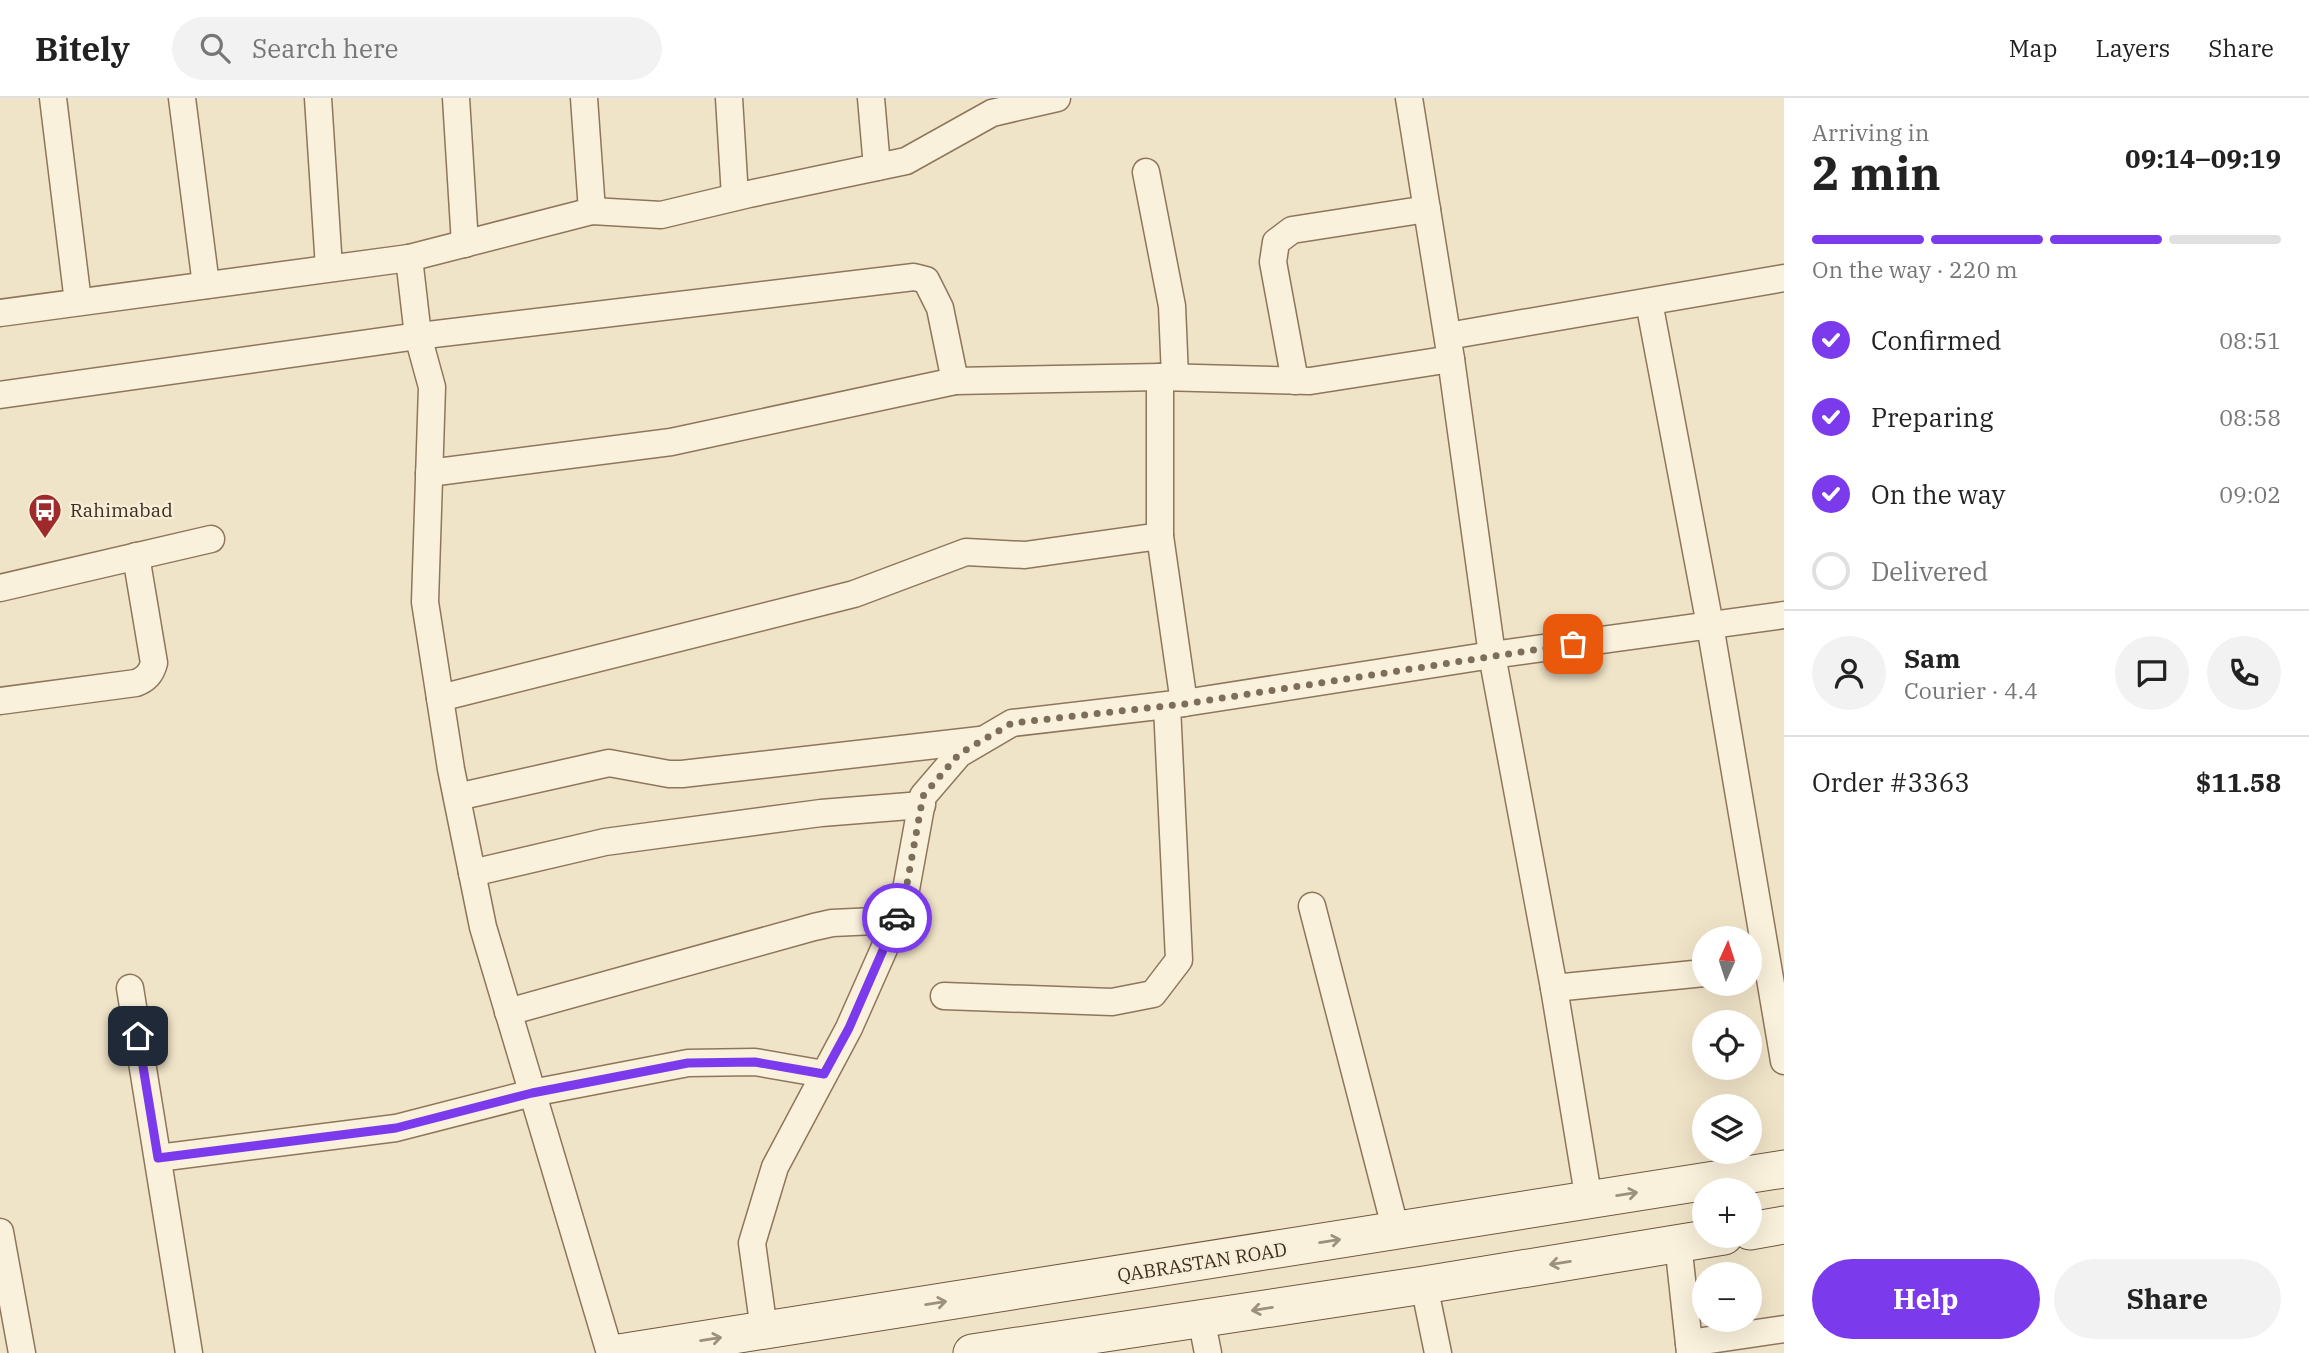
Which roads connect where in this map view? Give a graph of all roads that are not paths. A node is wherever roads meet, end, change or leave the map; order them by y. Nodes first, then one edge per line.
1 (53, 98) edge
2 (182, 98) edge
3 (318, 98) edge
4 (456, 98) edge
5 (584, 98) edge
6 (729, 98) edge
7 (871, 98) edge
8 (1057, 98) edge
9 (1409, 98) edge
10 (877, 167) junction
11 (1146, 172) dead end
12 (735, 197) junction
13 (1427, 209) junction
14 (592, 211) junction
15 (465, 243) junction
16 (410, 258) junction
17 (329, 268) junction
18 (1784, 278) edge
19 (206, 285) junction
20 (78, 302) junction
21 (1649, 302) junction
22 (0, 313) edge
23 (418, 336) junction
24 (1450, 347) junction
25 (1167, 377) junction
26 (955, 381) junction
27 (1295, 381) junction
28 (0, 395) edge
29 (429, 473) junction
30 (1160, 536) junction
31 (211, 539) dead end
32 (136, 556) junction
33 (0, 588) edge
34 (1784, 615) edge
35 (1710, 625) junction
36 (1492, 655) junction
37 (440, 698) junction
38 (0, 701) edge
39 (1176, 705) junction
40 (986, 739) junction
41 (457, 797) junction
42 (922, 805) junction
43 (472, 873) junction
44 (1312, 905) dead end
45 (897, 920) junction
46 (1768, 966) edge
47 (1692, 974) edge
48 (130, 988) dead end
49 (1554, 989) junction
50 (944, 996) dead end
51 (508, 1012) junction
52 (1784, 1061) edge
53 (824, 1074) junction
54 (532, 1093) junction
55 (158, 1158) junction
56 (1784, 1169) edge
57 (1589, 1201) junction
58 (1784, 1226) edge
59 (1762, 1229) edge
60 (1396, 1231) junction
61 (0, 1232) edge
62 (1692, 1241) edge
63 (1678, 1243) junction
64 (1424, 1285) junction
65 (1784, 1329) edge
66 (764, 1330) junction
67 (1204, 1336) edge
68 (1690, 1348) edge
69 (22, 1353) edge
70 (189, 1353) edge
71 (610, 1353) edge
72 (619, 1353) edge
73 (972, 1353) edge
74 (1437, 1353) edge

1 - 20 street
2 - 19 street
3 - 17 street
4 - 15 street
5 - 14 street
6 - 12 street
7 - 10 street
8 - 10 street
9 - 13 street
10 - 12 street
11 - 25 street
12 - 14 street
13 - 24 street
13 - 27 street
14 - 15 street
15 - 16 street
16 - 17 street
16 - 23 street
17 - 19 street
18 - 21 street
19 - 20 street
20 - 22 street
21 - 24 street
21 - 35 street
23 - 26 street
23 - 28 street
23 - 29 street
24 - 27 street
24 - 36 street
25 - 26 street
25 - 27 street
25 - 30 street
26 - 29 street
29 - 37 street
30 - 37 street
30 - 39 street
31 - 32 street
32 - 33 street
32 - 38 street
34 - 35 street
35 - 36 street
35 - 46 street
36 - 39 street
36 - 49 street
37 - 41 street
39 - 40 street
39 - 50 street
40 - 41 street
40 - 42 street
41 - 43 street
42 - 43 street
42 - 45 street
43 - 51 street
44 - 60 street
45 - 51 street
45 - 53 street
46 - 52 street
47 - 49 street
48 - 55 street
49 - 57 street
51 - 54 street
53 - 54 street
53 - 66 street
54 - 55 street
54 - 71 street
55 - 70 street
57 -> 56 main road, QABRASTAN ROAD
57 - 60 main road, QABRASTAN ROAD
58 - 59 main road
66 -> 60 main road, QABRASTAN ROAD
61 - 69 street
62 - 63 main road
63 -> 64 main road
63 - 68 street
64 -> 67 main road
64 - 74 street
65 - 68 street
72 -> 66 main road, QABRASTAN ROAD
67 - 73 main road

